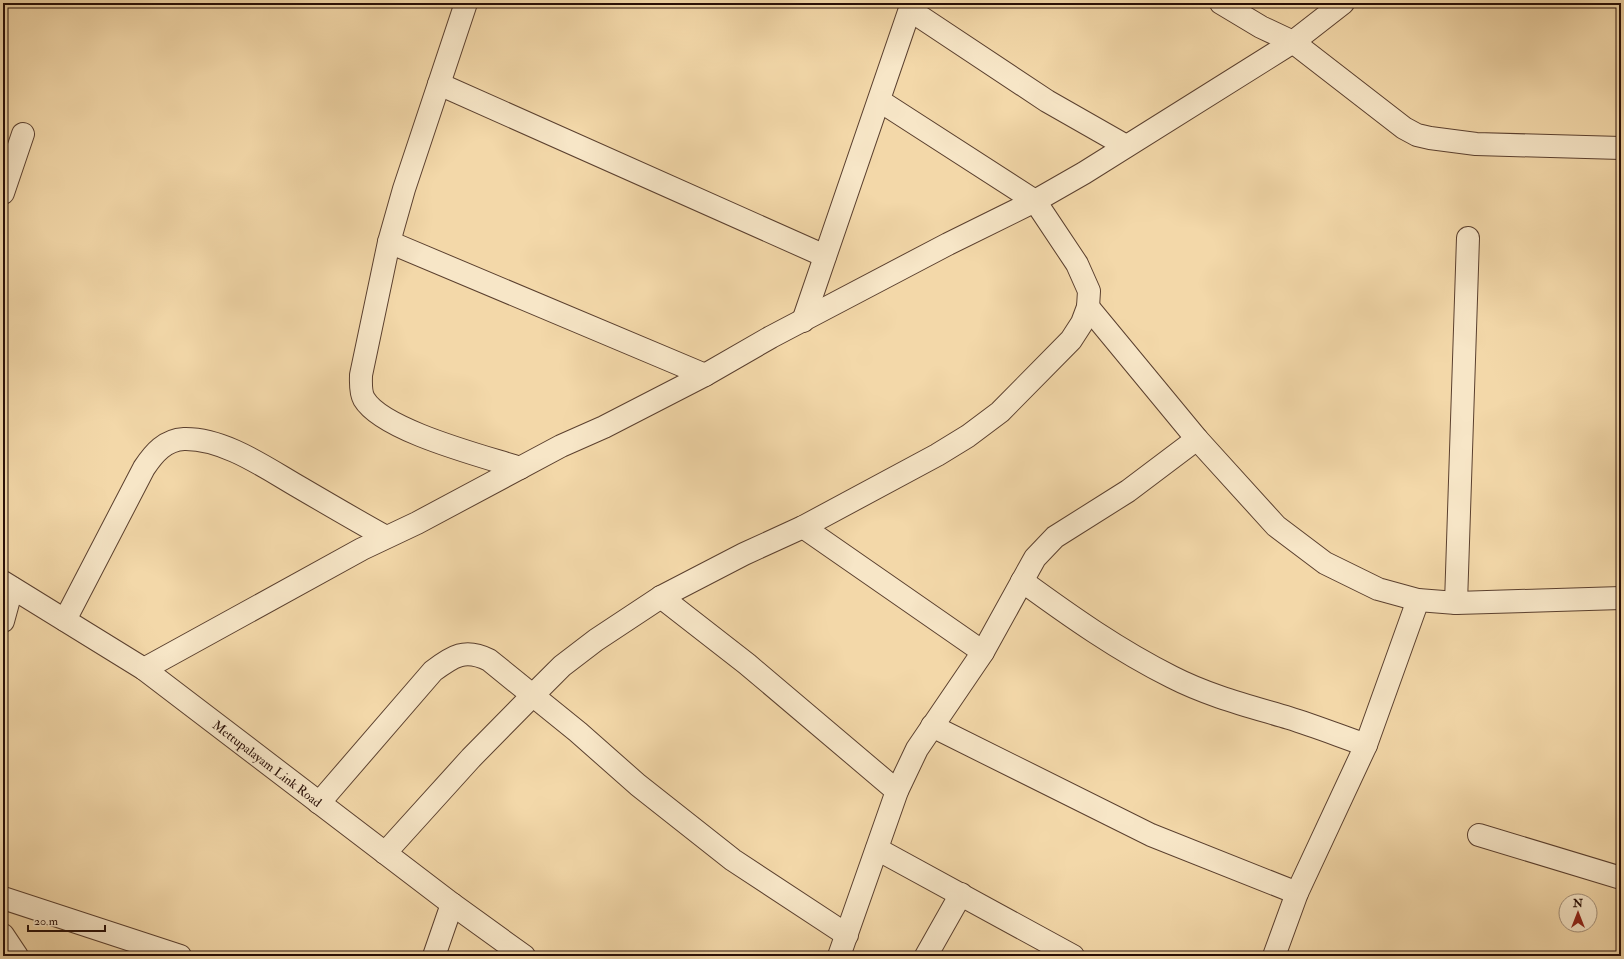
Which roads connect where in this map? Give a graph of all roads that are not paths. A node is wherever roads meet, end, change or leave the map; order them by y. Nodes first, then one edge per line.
1 (466, 3) edge
2 (1221, 3) edge
3 (1343, 3) edge
4 (911, 6) edge
5 (1293, 42) junction
6 (439, 84) junction
7 (880, 100) junction
8 (23, 134) dead end
9 (1126, 146) junction
10 (1621, 148) edge
11 (3, 193) edge
12 (1035, 201) junction
13 (1468, 238) dead end
14 (389, 242) junction
15 (825, 256) junction
16 (1088, 307) junction
17 (803, 321) junction
18 (705, 375) junction
19 (1197, 440) junction
20 (520, 468) junction
21 (803, 527) junction
22 (386, 537) junction
23 (1022, 581) junction
24 (8, 585) edge
25 (661, 597) junction
26 (1621, 598) edge
27 (1418, 600) junction
28 (1456, 603) junction
29 (65, 620) junction
30 (3, 621) edge
31 (983, 652) junction
32 (144, 669) junction
33 (532, 696) junction
34 (932, 726) junction
35 (1366, 745) junction
36 (898, 791) junction
37 (319, 803) junction
38 (1478, 835) dead end
39 (877, 849) junction
40 (385, 853) junction
41 (1621, 878) edge
42 (1297, 893) junction
43 (961, 894) junction
44 (3, 898) edge
45 (452, 904) junction
46 (3, 935) edge
47 (847, 935) junction
48 (17, 956) edge
49 (180, 956) edge
50 (434, 956) edge
51 (524, 956) edge
52 (839, 956) edge
53 (926, 956) edge
54 (1073, 956) edge
55 (1274, 956) edge

1 - 6 street
2 - 5 street
3 - 5 street
4 - 7 street
4 - 9 street
5 - 9 street
5 - 10 street
6 - 14 street
6 - 15 street
7 - 12 street
7 - 15 street
8 - 11 street
9 - 12 street
12 - 16 street
12 - 17 street
13 - 28 street
14 - 18 street
14 - 20 street
15 - 17 street
16 - 19 street
16 - 21 street
17 - 18 street
18 - 20 street
19 - 23 street
19 - 27 street
20 - 22 street
21 - 25 street
21 - 31 street
22 - 29 street
22 - 32 street
23 - 31 street
23 - 35 street
24 - 29 street, Mettupalayam Link Road
24 - 30 street
25 - 33 street
25 - 36 street
26 - 28 street
27 - 28 street
27 - 35 street
29 - 32 street, Mettupalayam Link Road
31 - 34 street
32 - 37 street, Mettupalayam Link Road
33 - 37 street
33 - 40 street
33 - 47 street
34 - 36 street
34 - 42 street
35 - 42 street
36 - 39 street
37 - 40 street, Mettupalayam Link Road
38 - 41 street
39 - 43 street
39 - 47 street
40 - 45 street, Mettupalayam Link Road
42 - 55 street
43 - 53 street
43 - 54 street
44 - 49 street
45 - 50 street
45 - 51 street, Mettupalayam Link Road
46 - 48 street
47 - 52 street

